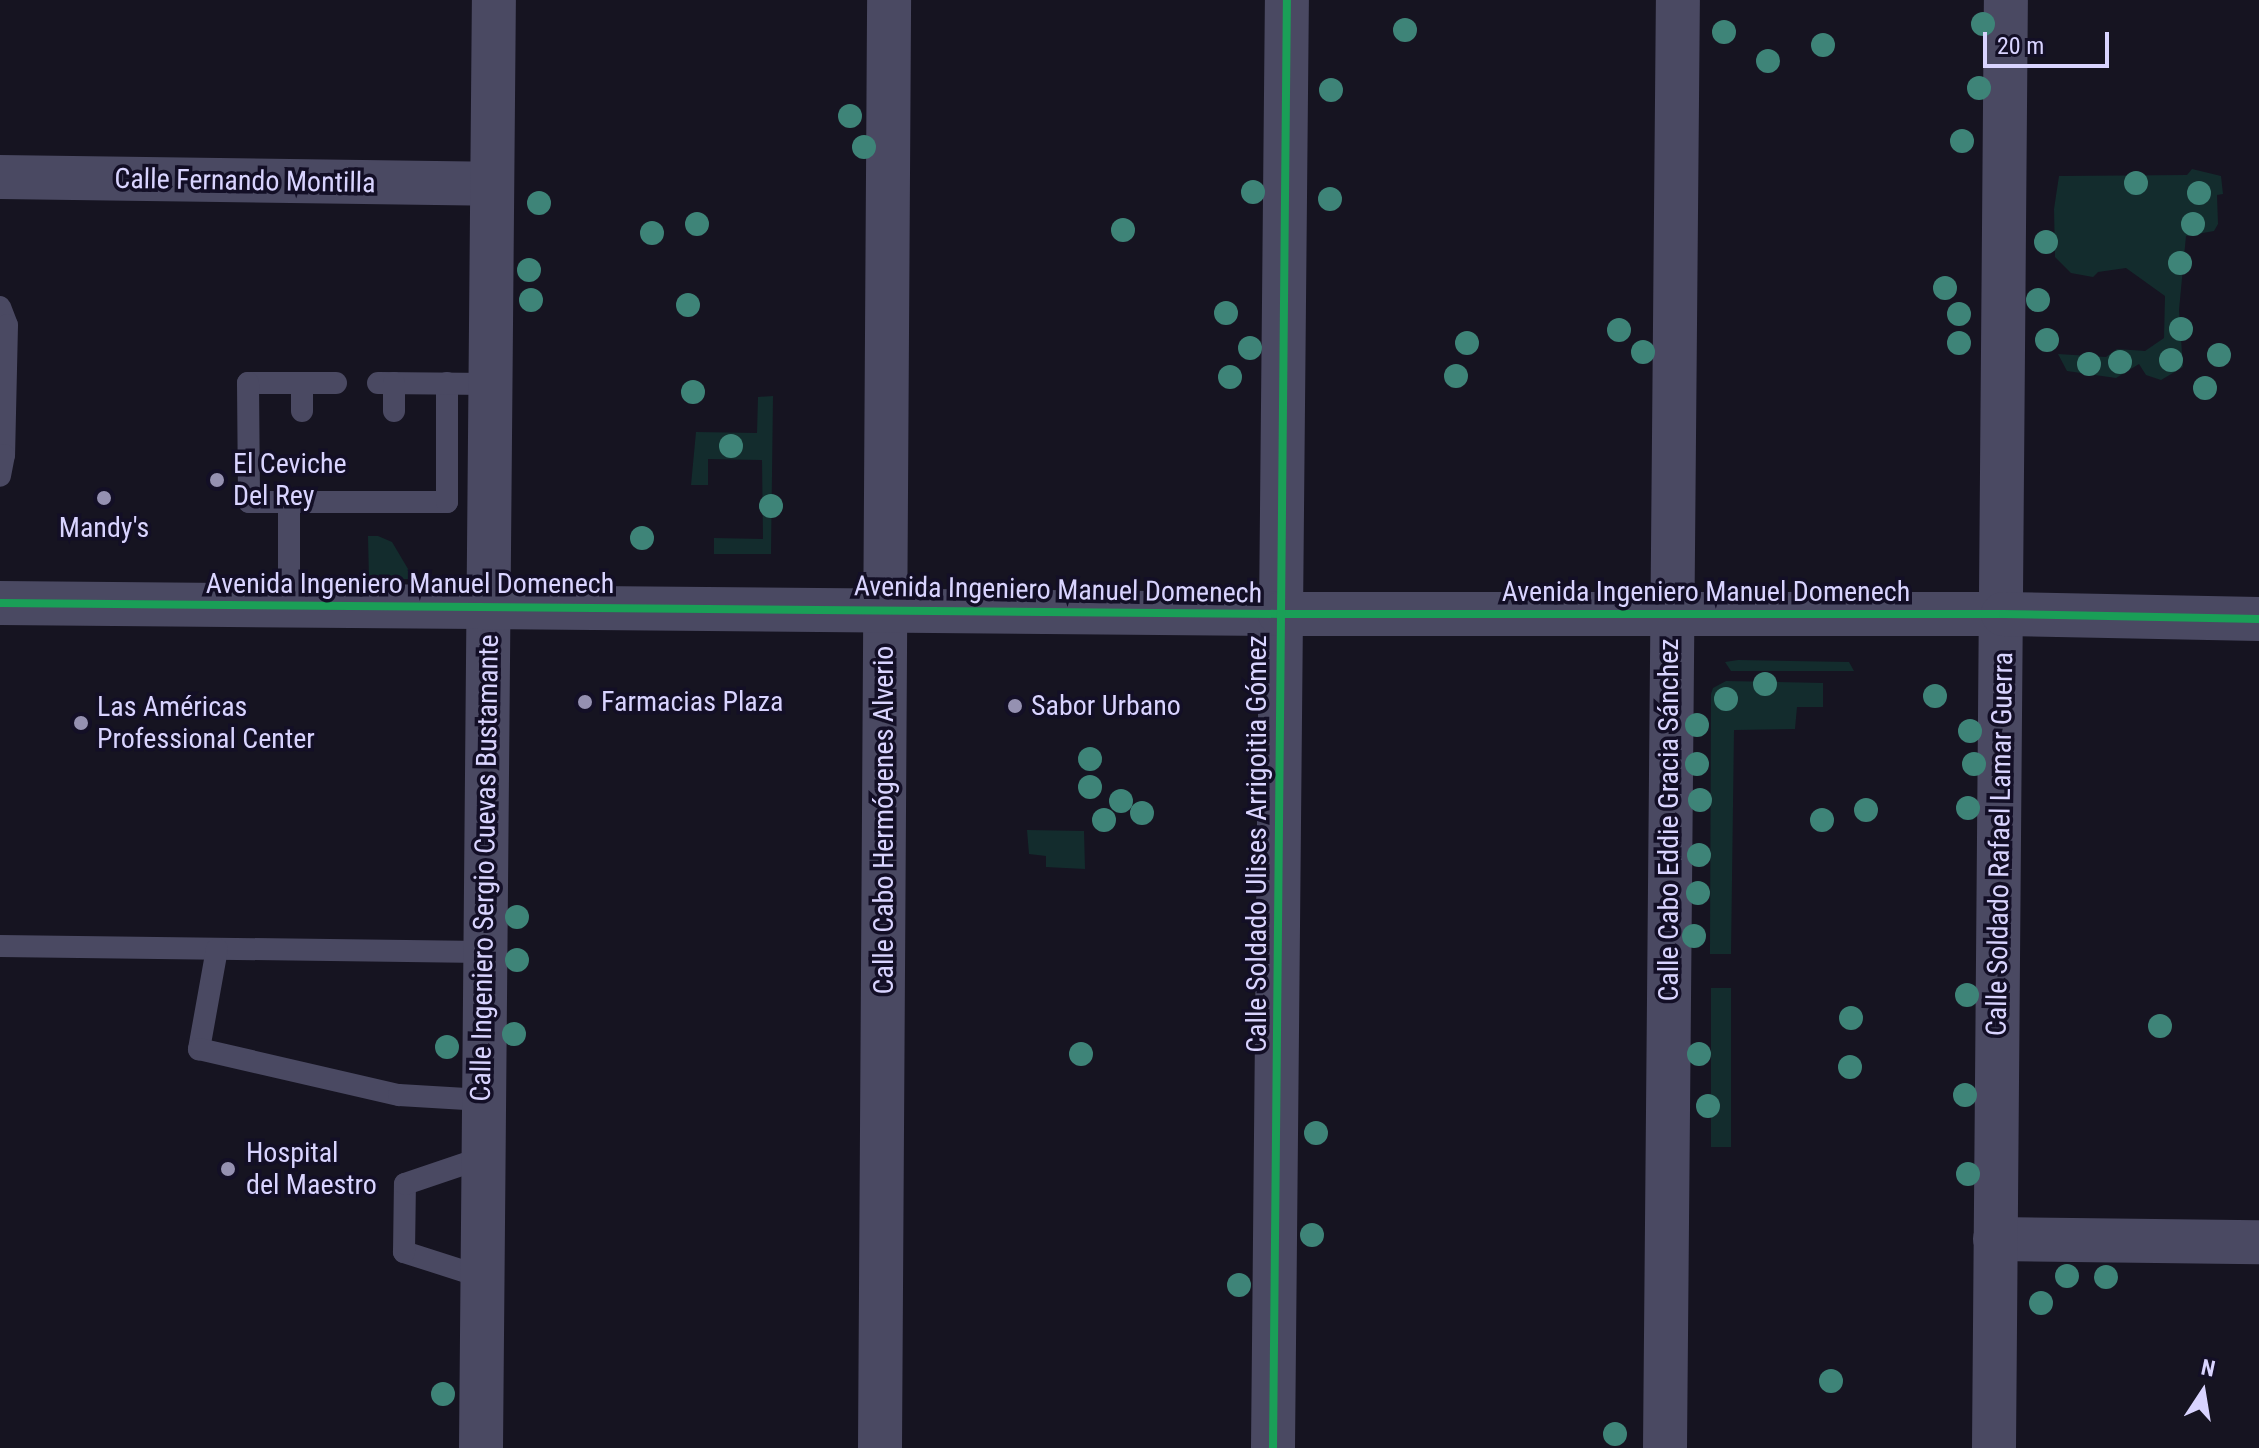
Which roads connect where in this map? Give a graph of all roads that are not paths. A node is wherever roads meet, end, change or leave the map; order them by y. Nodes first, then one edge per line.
1 (494, 0) edge
2 (889, 0) edge
3 (1287, 0) edge
4 (1678, 0) edge
5 (2006, 0) edge
6 (0, 177) edge
7 (490, 184) junction
8 (0, 307) edge
9 (302, 383) junction
10 (336, 383) dead end
11 (447, 383) junction
12 (491, 384) junction
13 (302, 411) dead end
14 (394, 411) dead end
15 (0, 476) edge
16 (298, 498) junction
17 (0, 603) edge
18 (289, 605) junction
19 (488, 607) junction
20 (885, 610) junction
21 (1670, 613) junction
22 (1280, 614) junction
23 (2003, 614) junction
24 (2259, 619) edge
25 (0, 946) edge
26 (217, 949) junction
27 (483, 952) junction
28 (483, 1100) junction
29 (482, 1158) junction
30 (1995, 1239) junction
31 (2259, 1242) edge
32 (482, 1277) junction
33 (481, 1448) edge
34 (880, 1448) edge
35 (1273, 1448) edge
36 (1665, 1448) edge
37 (1994, 1448) edge

1 - 7 street, Calle Ingeniero Sergio Cuevas Bustamante
2 - 20 street, Calle Cabo Hermógenes Alverio
3 - 22 street, Calle Soldado Ulises Arrigoitia Gómez
4 - 21 street, Calle Cabo Eddie Gracia Sánchez
5 - 23 street, Calle Soldado Rafael Lamar Guerra
6 - 7 street, Calle Fernando Montilla
7 - 12 street, Calle Ingeniero Sergio Cuevas Bustamante
8 - 15 lane
9 - 10 lane
9 - 13 lane
9 - 16 lane
11 - 12 lane
11 - 14 lane
11 - 16 lane
12 - 19 street, Calle Ingeniero Sergio Cuevas Bustamante
16 - 18 lane
17 - 18 street, Avenida Ingeniero Manuel Domenech
18 - 19 street, Avenida Ingeniero Manuel Domenech
19 - 20 street, Avenida Ingeniero Manuel Domenech
19 - 27 street, Calle Ingeniero Sergio Cuevas Bustamante
20 - 22 street, Avenida Ingeniero Manuel Domenech
20 - 34 street, Calle Cabo Hermógenes Alverio
21 - 22 street, Avenida Ingeniero Manuel Domenech
21 - 23 street, Avenida Ingeniero Manuel Domenech
21 - 36 street, Calle Cabo Eddie Gracia Sánchez
22 - 35 street, Calle Soldado Ulises Arrigoitia Gómez
23 - 24 street, Avenida Ingeniero Manuel Domenech
23 - 30 street, Calle Soldado Rafael Lamar Guerra
25 - 26 lane
26 - 27 lane
26 - 28 lane
27 - 28 street, Calle Ingeniero Sergio Cuevas Bustamante
28 - 29 street, Calle Ingeniero Sergio Cuevas Bustamante
29 - 32 street, Calle Ingeniero Sergio Cuevas Bustamante
29 - 32 lane
30 - 31 street
30 - 37 street, Calle Soldado Rafael Lamar Guerra
32 - 33 street, Calle Ingeniero Sergio Cuevas Bustamante

